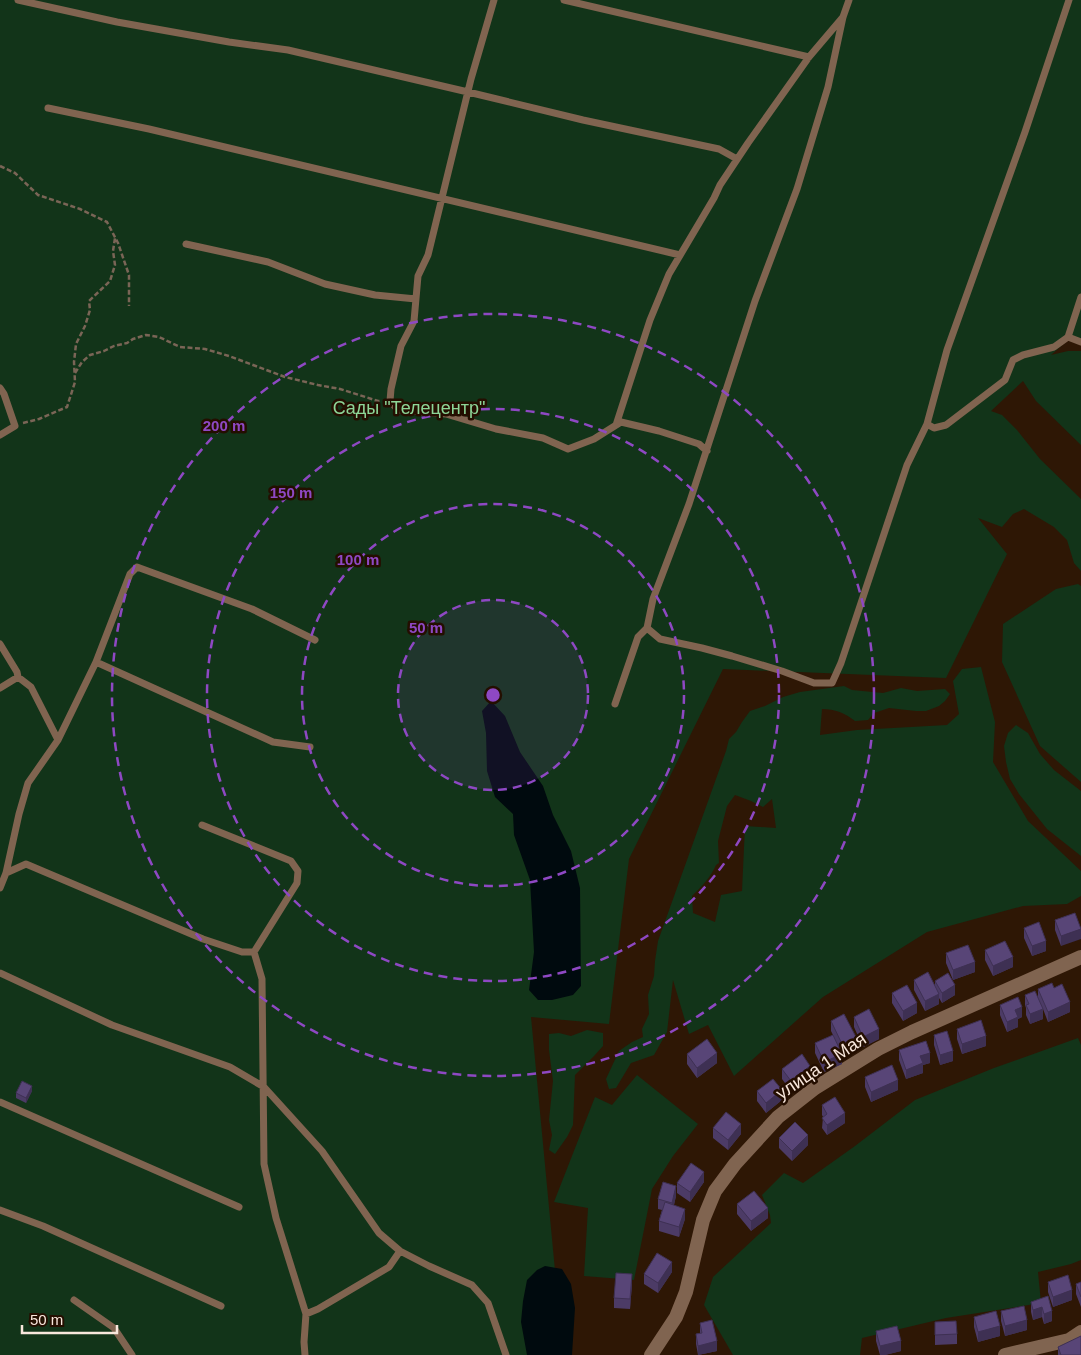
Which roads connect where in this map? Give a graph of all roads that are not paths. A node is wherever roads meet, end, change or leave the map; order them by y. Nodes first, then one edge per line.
1 (18, 0) edge
2 (494, 0) edge
3 (564, 0) edge
4 (850, 0) edge
5 (1069, 0) edge
6 (843, 16) junction
7 (809, 57) junction
8 (468, 92) junction
9 (48, 108) dead end
10 (737, 159) junction
11 (441, 199) junction
12 (186, 244) dead end
13 (680, 255) junction
14 (1081, 297) edge
15 (416, 299) junction
16 (1068, 338) junction
17 (1081, 342) edge
18 (0, 388) edge
19 (927, 424) junction
20 (616, 425) junction
21 (0, 435) edge
22 (707, 450) junction
23 (647, 628) junction
24 (315, 640) dead end
25 (0, 644) edge
26 (96, 662) junction
27 (18, 677) junction
28 (0, 688) edge
29 (615, 704) dead end
30 (58, 740) junction
31 (310, 747) dead end
32 (202, 825) dead end
33 (6, 873) junction
34 (0, 888) edge
35 (254, 952) junction
36 (1081, 957) edge
37 (0, 973) edge
38 (264, 1087) junction
39 (0, 1102) edge
40 (239, 1207) dead end
41 (0, 1210) edge
42 (400, 1250) junction
43 (74, 1300) dead end
44 (221, 1306) dead end
45 (306, 1314) junction
46 (1081, 1332) edge
47 (132, 1355) edge
48 (305, 1355) edge
49 (506, 1355) edge
50 (651, 1355) edge
51 (1005, 1355) edge

1 - 8 lane
2 - 8 lane
3 - 7 lane
4 - 6 lane
5 - 19 lane
6 - 7 lane
6 - 22 lane
7 - 10 lane
8 - 10 lane
8 - 11 lane
9 - 11 lane
10 - 13 lane
11 - 13 lane
11 - 15 lane
12 - 15 lane
13 - 20 lane
14 - 16 lane
15 - 20 lane
16 - 17 lane
16 - 19 lane
18 - 21 lane
19 - 23 lane
20 - 22 lane
22 - 23 lane
23 - 29 lane
24 - 26 lane
25 - 27 lane
26 - 30 lane
26 - 31 lane
27 - 28 lane
27 - 30 lane
30 - 33 lane
32 - 35 lane
33 - 34 lane
33 - 35 lane
35 - 38 lane
36 - 50 street, улица 1 Мая
37 - 38 lane
38 - 42 lane
38 - 45 lane
39 - 40 lane
41 - 44 lane
42 - 45 lane
42 - 49 lane
43 - 47 lane
45 - 48 lane
46 - 51 street

